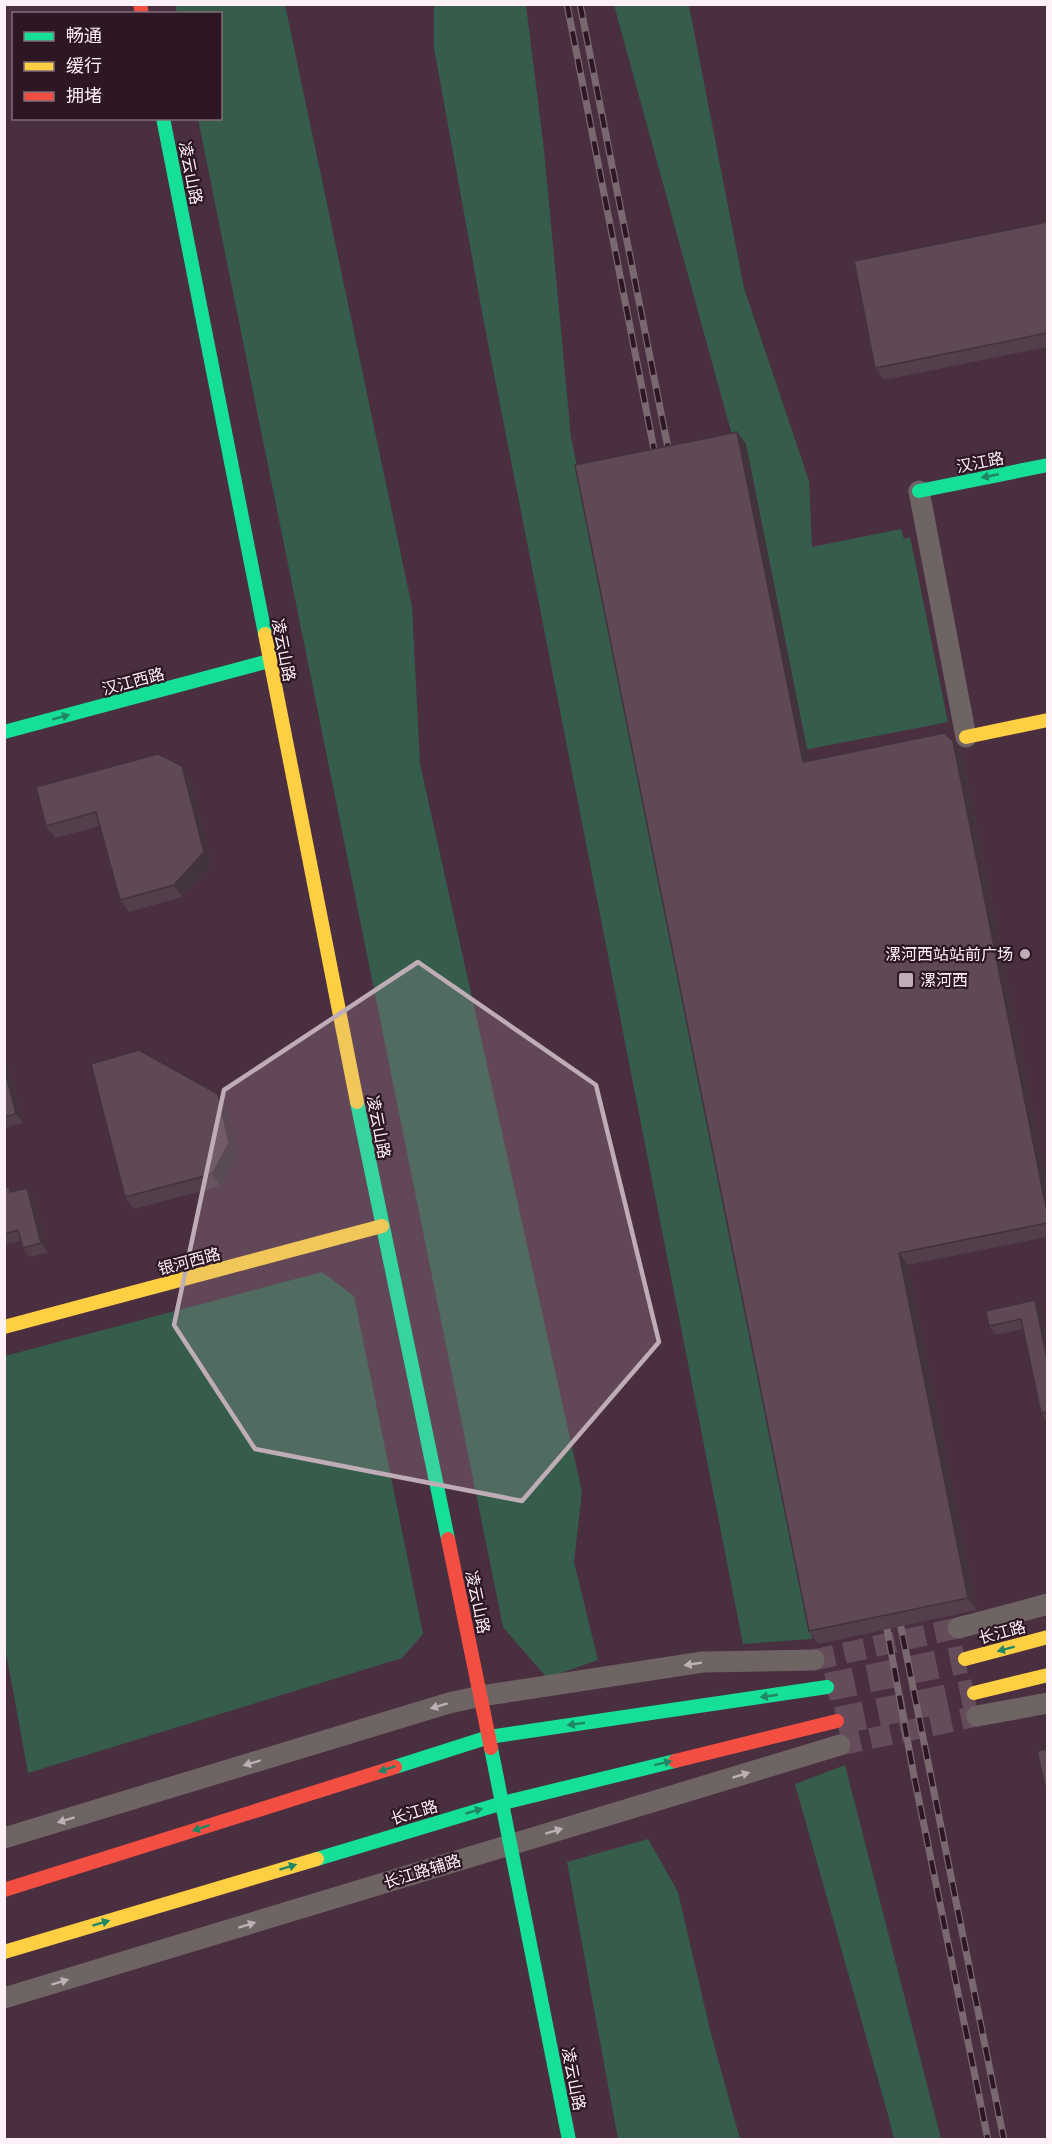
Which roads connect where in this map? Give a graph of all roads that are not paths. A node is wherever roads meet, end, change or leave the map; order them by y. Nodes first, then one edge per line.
1 (163, 120) edge
2 (1047, 465) edge
3 (924, 500) joint
4 (269, 661) junction
5 (1047, 720) edge
6 (4, 732) edge
7 (966, 737) joint
8 (382, 1226) junction
9 (4, 1328) edge
10 (1047, 1604) edge
11 (958, 1628) tunnel mouth
12 (1047, 1637) edge
13 (965, 1659) tunnel mouth
14 (814, 1660) tunnel mouth
15 (1047, 1675) edge
16 (827, 1687) tunnel mouth
17 (974, 1693) tunnel mouth
18 (481, 1696) junction
19 (1047, 1703) edge
20 (977, 1716) tunnel mouth
21 (837, 1720) tunnel mouth
22 (489, 1737) junction
23 (840, 1745) tunnel mouth
24 (503, 1803) junction
25 (4, 1838) edge
26 (511, 1844) junction
27 (4, 1890) edge
28 (4, 1952) edge
29 (4, 1998) edge
30 (569, 2139) edge

1 - 4 street, 凌云山路
2 -> 3 street, 汉江路
3 - 7 street
6 -> 4 street, 汉江西路
4 - 8 street, 凌云山路
5 - 7 street
8 - 9 street, 银河西路
8 - 18 street, 凌云山路
10 - 11 street
12 -> 13 street, 长江路
14 -> 18 street
15 - 17 street
16 -> 22 street
18 - 22 street, 凌云山路
18 -> 25 street
19 - 20 street
24 -> 21 street, 长江路
22 - 24 street, 凌云山路
22 -> 27 street
26 -> 23 street, 长江路辅路
24 - 26 street, 凌云山路
28 -> 24 street, 长江路
29 -> 26 street, 长江路辅路
26 - 30 street, 凌云山路

